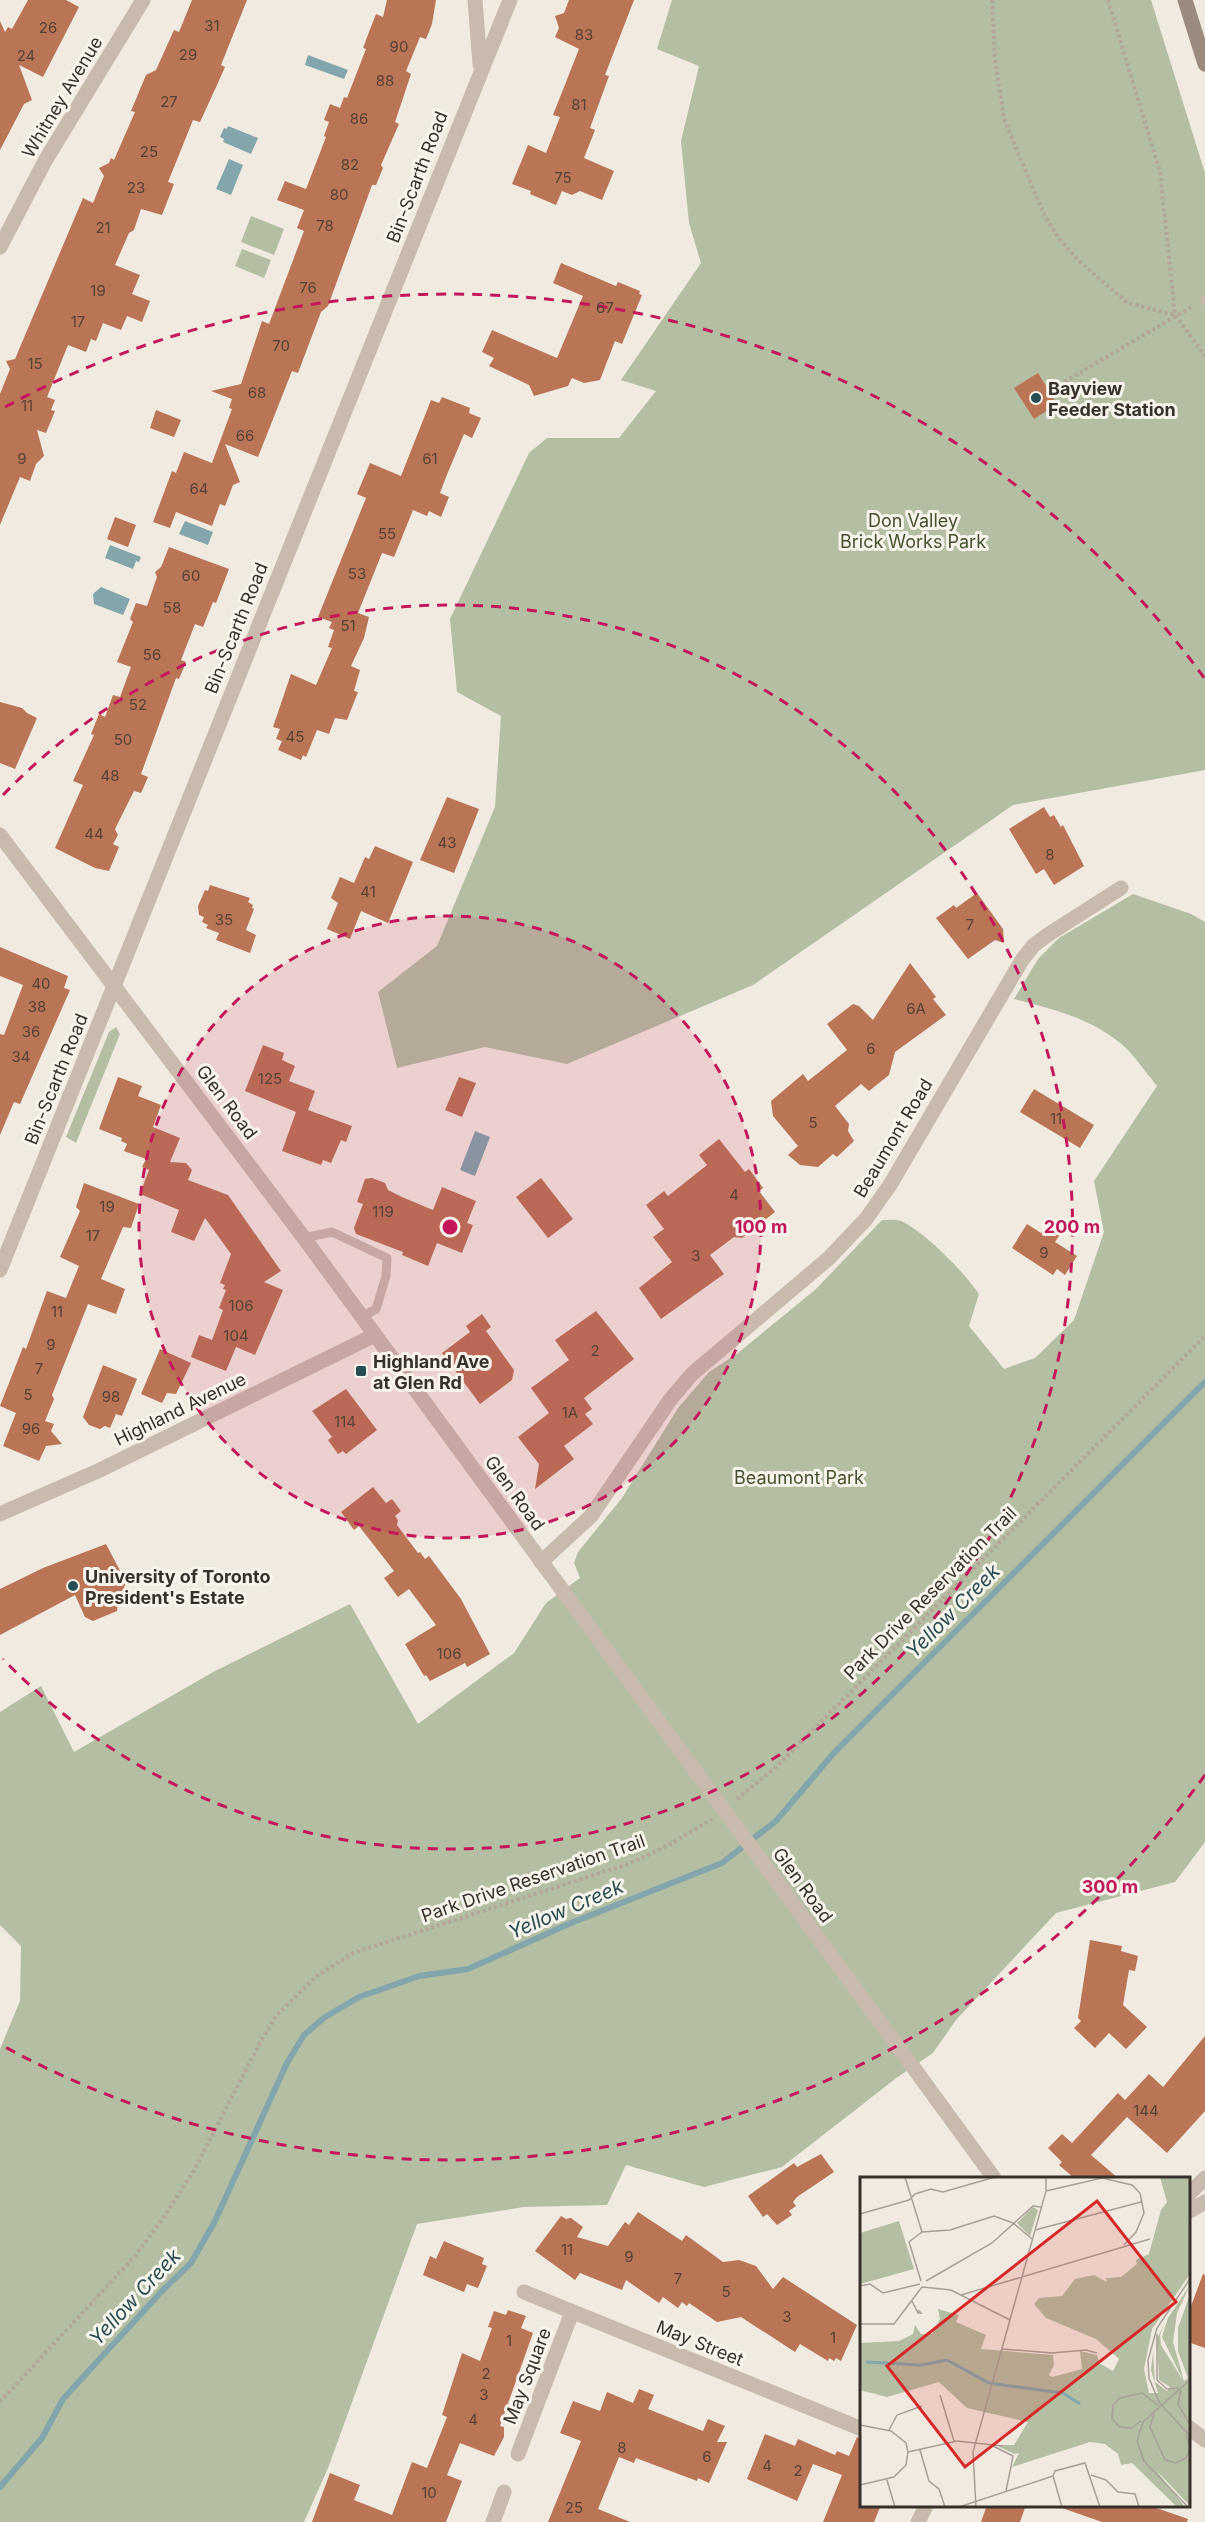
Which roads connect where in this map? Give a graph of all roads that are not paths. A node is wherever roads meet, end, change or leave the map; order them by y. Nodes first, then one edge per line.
1 (142, 0) edge
2 (475, 0) edge
3 (510, 0) edge
4 (1185, 0) edge
5 (1205, 64) edge
6 (481, 68) junction
7 (0, 247) edge
8 (0, 835) edge
9 (1121, 888) dead end
10 (114, 983) junction
11 (304, 1238) junction
12 (0, 1270) edge
13 (362, 1317) junction
14 (375, 1335) junction
15 (0, 1514) edge
16 (541, 1562) junction
17 (993, 2177) edge
18 (1205, 2178) edge
19 (1190, 2193) edge
20 (1205, 2202) edge
21 (1190, 2211) edge
22 (524, 2292) dead end
23 (572, 2312) junction
24 (860, 2428) edge
25 (1190, 2429) edge
26 (1205, 2440) edge
27 (518, 2454) dead end
28 (504, 2493) dead end
29 (925, 2507) edge
30 (493, 2522) edge
31 (918, 2522) edge

1 - 7 street, Whitney Avenue
2 - 6 street
3 - 6 street, Bin-Scarth Road
4 - 5 main road
6 - 10 street, Bin-Scarth Road
8 - 10 street, Glen Road
9 - 16 street, Beaumont Road
10 - 11 street, Glen Road
10 - 12 street, Bin-Scarth Road
11 - 13 street, Glen Road
11 - 13 lane
13 - 14 street, Glen Road
14 - 15 street, Highland Avenue
14 - 16 street, Glen Road
16 - 17 street, Glen Road, bridge
18 - 19 street
20 - 21 street
22 - 23 street, May Street
23 - 24 street, May Street
23 - 27 street, May Square
25 - 26 street
28 - 30 street
29 - 31 street

